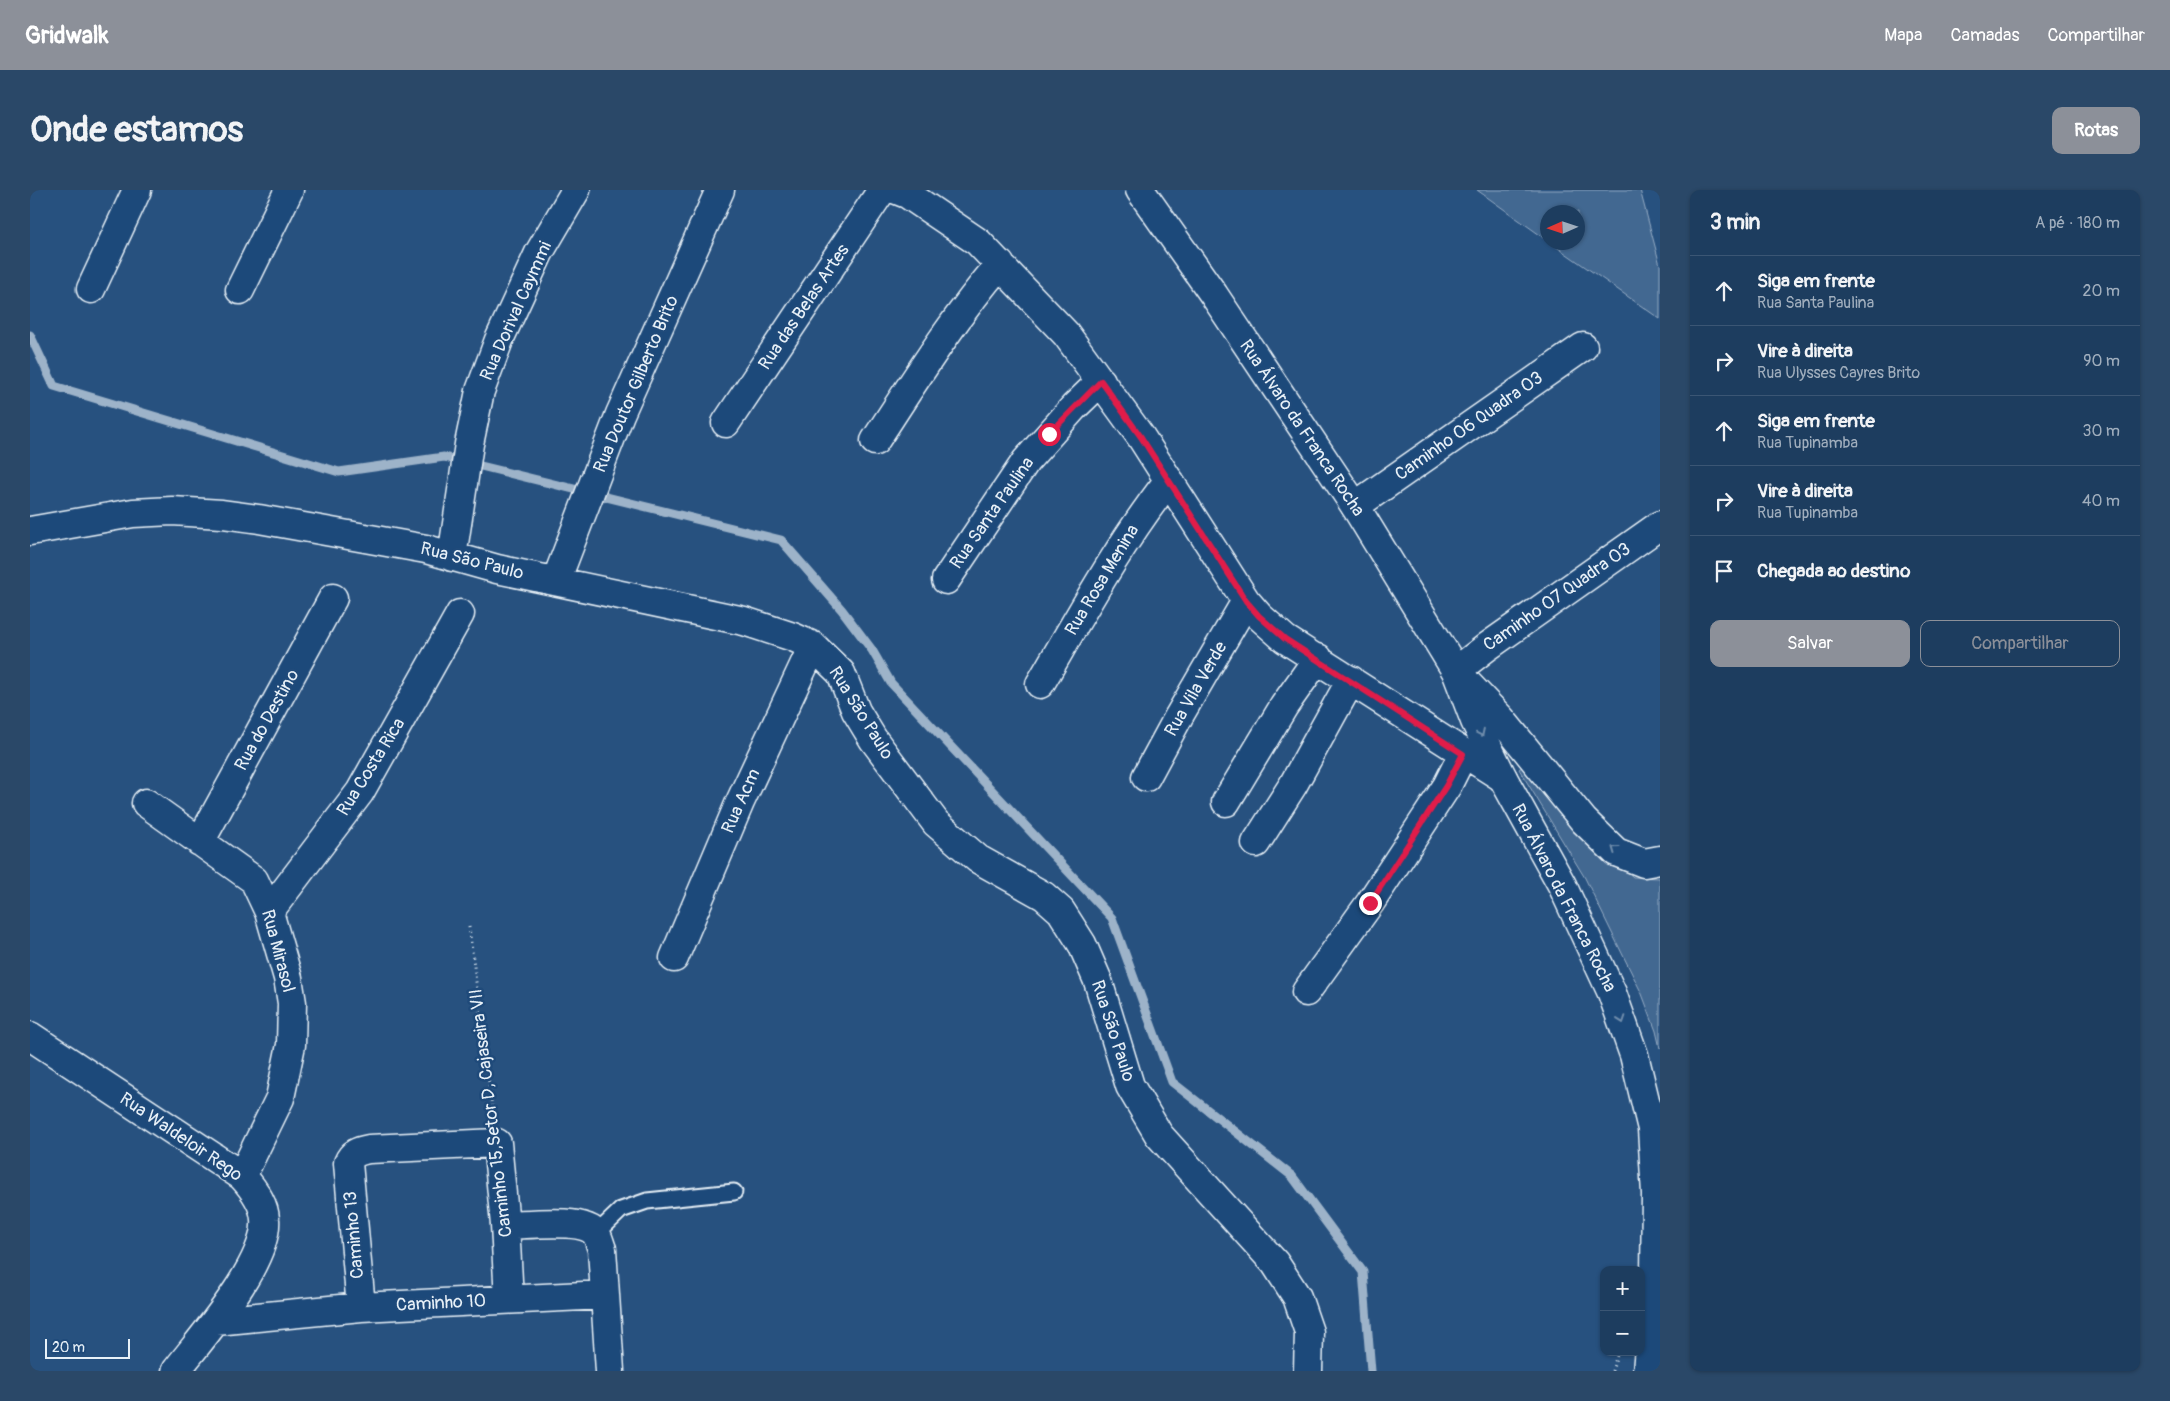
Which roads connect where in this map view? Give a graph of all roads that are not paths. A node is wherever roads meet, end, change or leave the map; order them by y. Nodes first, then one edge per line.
1 (137, 190) edge
2 (289, 190) edge
3 (576, 190) edge
4 (720, 190) edge
5 (882, 190) edge
6 (897, 190) edge
7 (1140, 190) edge
8 (1000, 264) junction
9 (91, 289) dead end
10 (240, 290) dead end
11 (1583, 347) dead end
12 (1101, 381) junction
13 (726, 424) dead end
14 (875, 441) dead end
15 (1169, 480) junction
16 (1355, 506) junction
17 (1660, 525) edge
18 (30, 531) edge
19 (452, 557) junction
20 (946, 580) dead end
21 (556, 581) junction
22 (333, 598) dead end
23 (1246, 601) junction
24 (460, 614) dead end
25 (813, 646) junction
26 (1318, 658) junction
27 (1456, 671) junction
28 (1352, 680) junction
29 (1040, 684) dead end
30 (1463, 754) junction
31 (1146, 777) dead end
32 (1503, 778) junction
33 (1226, 802) dead end
34 (146, 803) dead end
35 (200, 842) junction
36 (1256, 844) dead end
37 (1660, 860) edge
38 (269, 912) junction
39 (674, 958) dead end
40 (1306, 992) dead end
41 (30, 1036) edge
42 (497, 1143) joint
43 (242, 1176) junction
44 (734, 1192) dead end
45 (505, 1225) junction
46 (596, 1234) junction
47 (604, 1296) junction
48 (509, 1300) junction
49 (361, 1307) junction
50 (216, 1321) junction
51 (176, 1371) edge
52 (610, 1371) edge
53 (1308, 1371) edge
54 (1647, 1371) edge

1 - 9 street
2 - 10 street
3 - 19 street, Rua Dorival Caymmi
4 - 21 street, Rua Doutor Gilberto Brito
5 - 13 street, Rua das Belas Artes
6 - 8 street
7 - 16 street, Rua Álvaro da Franca Rocha
8 - 12 street
8 - 14 street
11 - 16 street, Caminho 06 Quadra 03
12 - 15 street
12 - 20 street, Rua Santa Paulina
15 - 23 street
15 - 29 street, Rua Rosa Menina
16 - 27 street, Rua Álvaro da Franca Rocha
17 - 27 street, Caminho 07 Quadra 03
18 - 19 street, Rua São Paulo
19 - 21 street, Rua São Paulo
21 - 25 street, Rua São Paulo
22 - 35 street, Rua do Destino
23 - 26 street
23 - 31 street, Rua Vila Verde
24 - 38 street, Rua Costa Rica
25 - 39 street, Rua Acm
25 - 53 street, Rua São Paulo
26 - 28 street
26 - 33 street
27 -> 32 street, Rua Álvaro da Franca Rocha
37 -> 27 street, Rua Álvaro da Franca Rocha
28 - 30 street
28 - 36 street
30 - 32 street
30 - 40 street
32 -> 54 street, Rua Álvaro da Franca Rocha
34 - 35 street, Rua Mirasol
35 - 38 street, Rua Mirasol
38 - 43 street, Rua Mirasol
41 - 43 street, Rua Waldeloir Rego
42 - 45 street, Caminho 15,Setor D, Cajaseira VII
42 - 49 street, Caminho 13
43 - 50 street, Rua Waldeloir Rego
44 - 46 lane
45 - 46 street
45 - 48 street, Caminho 15,Setor D, Cajaseira VII
46 - 47 street
47 - 48 street, Caminho 10
47 - 52 street
48 - 49 street, Caminho 10
49 - 50 street, Caminho 10
50 - 51 street, Rua Waldeloir Rego

